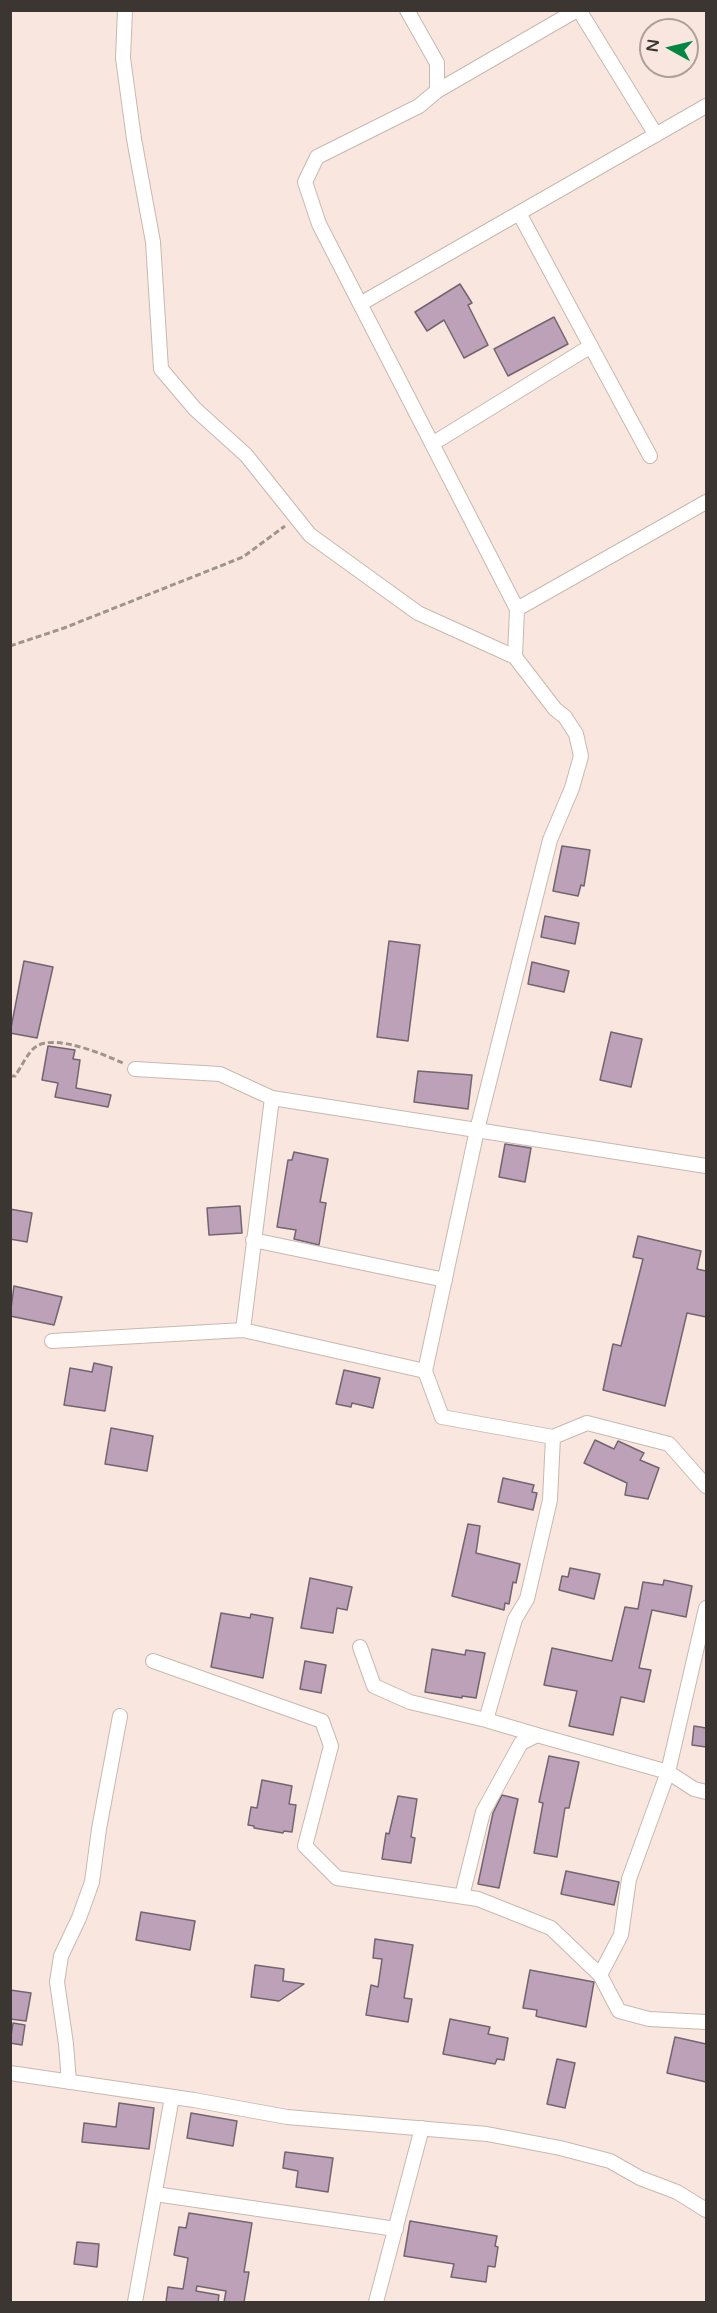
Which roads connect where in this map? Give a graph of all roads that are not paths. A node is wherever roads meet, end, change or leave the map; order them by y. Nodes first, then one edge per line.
1 (125, 10) edge
2 (407, 10) edge
3 (578, 10) edge
4 (437, 91) junction
5 (706, 106) edge
6 (656, 135) junction
7 (519, 213) junction
8 (360, 304) junction
9 (591, 346) junction
10 (432, 444) junction
11 (650, 456) dead end
12 (706, 502) edge
13 (518, 609) junction
14 (515, 657) junction
15 (135, 1069) road end
16 (272, 1098) junction
17 (477, 1130) junction
18 (706, 1167) edge
19 (252, 1240) junction
20 (445, 1280) junction
21 (243, 1330) junction
22 (52, 1341) dead end
23 (425, 1371) junction
24 (553, 1437) junction
25 (706, 1486) edge
26 (706, 1608) edge
27 (360, 1647) dead end
28 (153, 1660) dead end
29 (120, 1716) dead end
30 (486, 1720) junction
31 (537, 1735) junction
32 (668, 1772) junction
33 (706, 1792) edge
34 (462, 1896) junction
35 (600, 1974) junction
36 (706, 2022) edge
37 (10, 2073) edge
38 (69, 2082) junction
39 (172, 2097) junction
40 (422, 2128) junction
41 (155, 2194) junction
42 (706, 2210) edge
43 (396, 2229) junction
44 (135, 2302) edge
45 (376, 2302) edge

1 - 14 street
2 - 4 street
3 - 4 street
3 - 6 street
4 - 8 street
5 - 6 street
6 - 7 street
7 - 8 street
7 - 9 street
8 - 10 street
9 - 10 street
9 - 11 street
10 - 13 street
12 - 13 street
13 - 14 street
14 - 17 street
15 - 16 street
16 - 17 street
16 - 19 street
17 - 18 street
17 - 20 street
19 - 20 street
19 - 21 street
20 - 23 street
21 - 22 street
21 - 23 street
23 - 24 street
24 - 25 street
24 - 30 street
26 - 32 street
27 - 30 street
28 - 34 street
29 - 38 street
30 - 31 street
31 - 32 street
31 - 34 street
32 - 33 street
32 - 35 street
34 - 35 street
35 - 36 street
37 - 38 street
38 - 39 street
39 - 40 street
39 - 41 street
40 - 42 street
40 - 43 street
41 - 43 street
41 - 44 street
43 - 45 street

